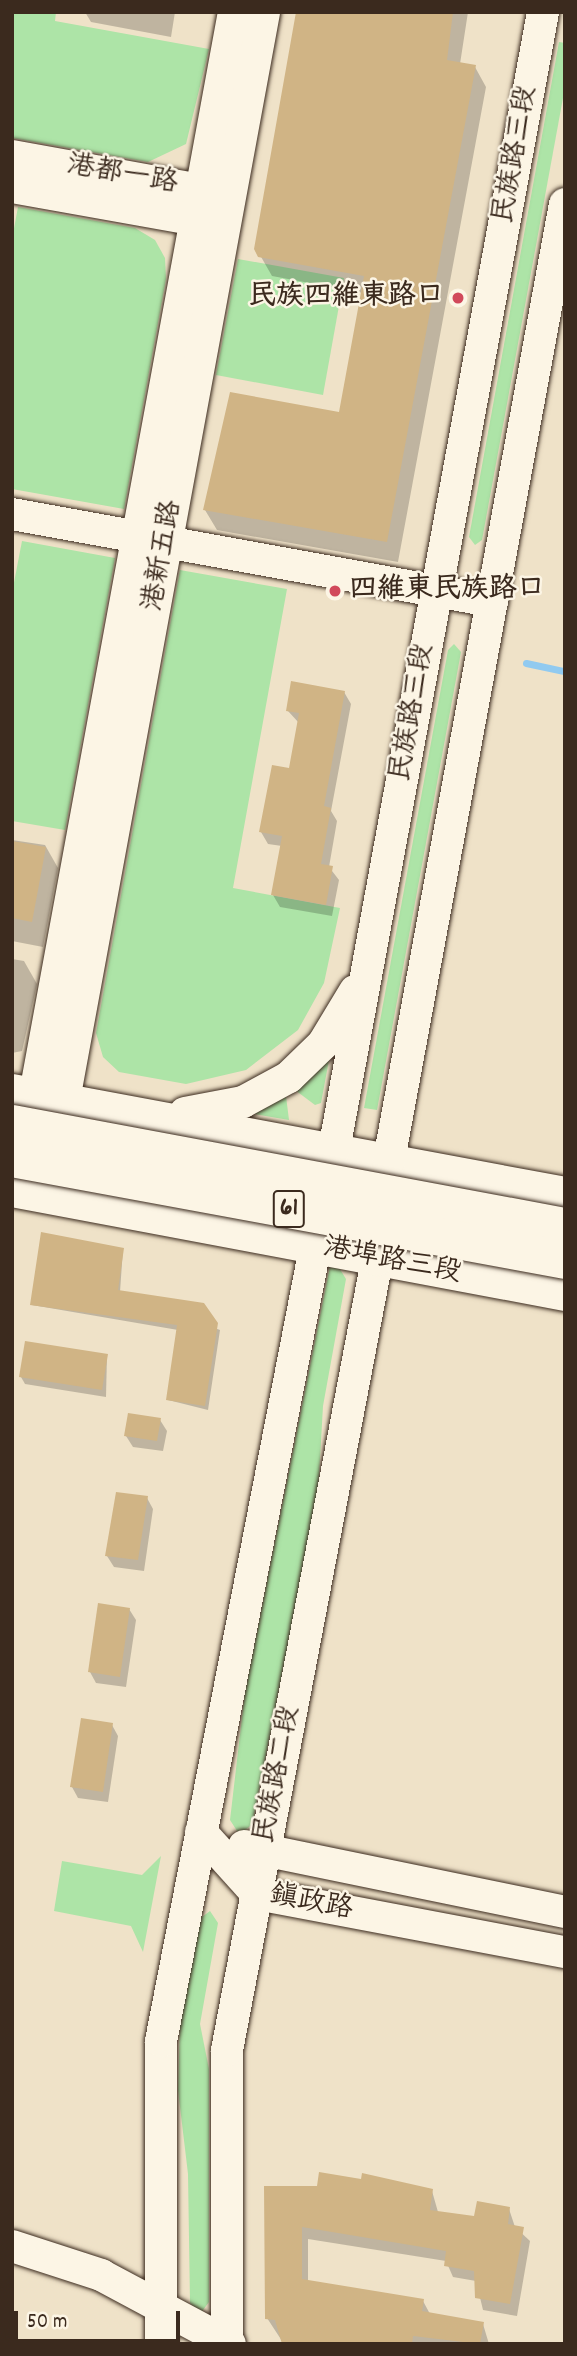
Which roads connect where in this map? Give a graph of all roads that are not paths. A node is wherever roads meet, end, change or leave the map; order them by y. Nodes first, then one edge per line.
1 (234, 12) edge
2 (264, 12) edge
3 (543, 12) edge
4 (12, 156) edge
5 (12, 187) edge
6 (213, 207) junction
7 (564, 209) edge
8 (12, 514) edge
9 (152, 540) junction
10 (437, 591) junction
11 (492, 601) junction
12 (367, 969) junction
13 (37, 1095) edge
14 (155, 1117) junction
15 (12, 1124) edge
16 (334, 1150) junction
17 (12, 1157) edge
18 (389, 1160) junction
19 (12, 1191) edge
20 (565, 1193) edge
21 (383, 1210) joint
22 (565, 1227) edge
23 (311, 1247) junction
24 (377, 1260) junction
25 (565, 1260) edge
26 (565, 1295) edge
27 (201, 1832) junction
28 (264, 1853) junction
29 (257, 1894) junction
30 (565, 1912) edge
31 (565, 1952) edge
32 (12, 2246) edge
33 (162, 2307) junction
34 (228, 2343) edge
35 (162, 2344) edge

1 - 6 street, 港新五路
2 - 6 street, 港新五路
3 - 10 street, 民族路三段
4 - 6 street, 港都一路
5 - 6 street, 港都一路
6 - 9 street, 港新五路
7 - 11 street, 民族路三段
8 - 9 street
9 - 10 street
9 - 13 street, 港新五路
10 - 11 street
10 - 12 street, 民族路三段
11 - 18 street, 民族路三段
12 - 14 street
12 - 16 street, 民族路三段
13 - 14 street
14 - 16 street
15 - 22 highway, 61, bridge
16 - 18 street
16 - 23 street, 民族路三段
17 - 25 highway, 61, bridge
18 - 20 street
18 - 21 street, 民族路三段
19 - 23 street, 港埠路三段
21 - 24 street, 民族路二段
23 - 24 street, 港埠路三段
23 - 27 street
24 - 26 street, 港埠路三段
24 - 28 street, 民族路二段
27 - 28 street, 鎮政路
27 - 29 street, 鎮政路
27 - 33 street
28 - 29 street, 民族路二段
28 - 30 street, 鎮政路
29 - 31 street, 鎮政路
29 - 34 street, 民族路二段
32 - 33 street
33 - 34 street
33 - 35 street

